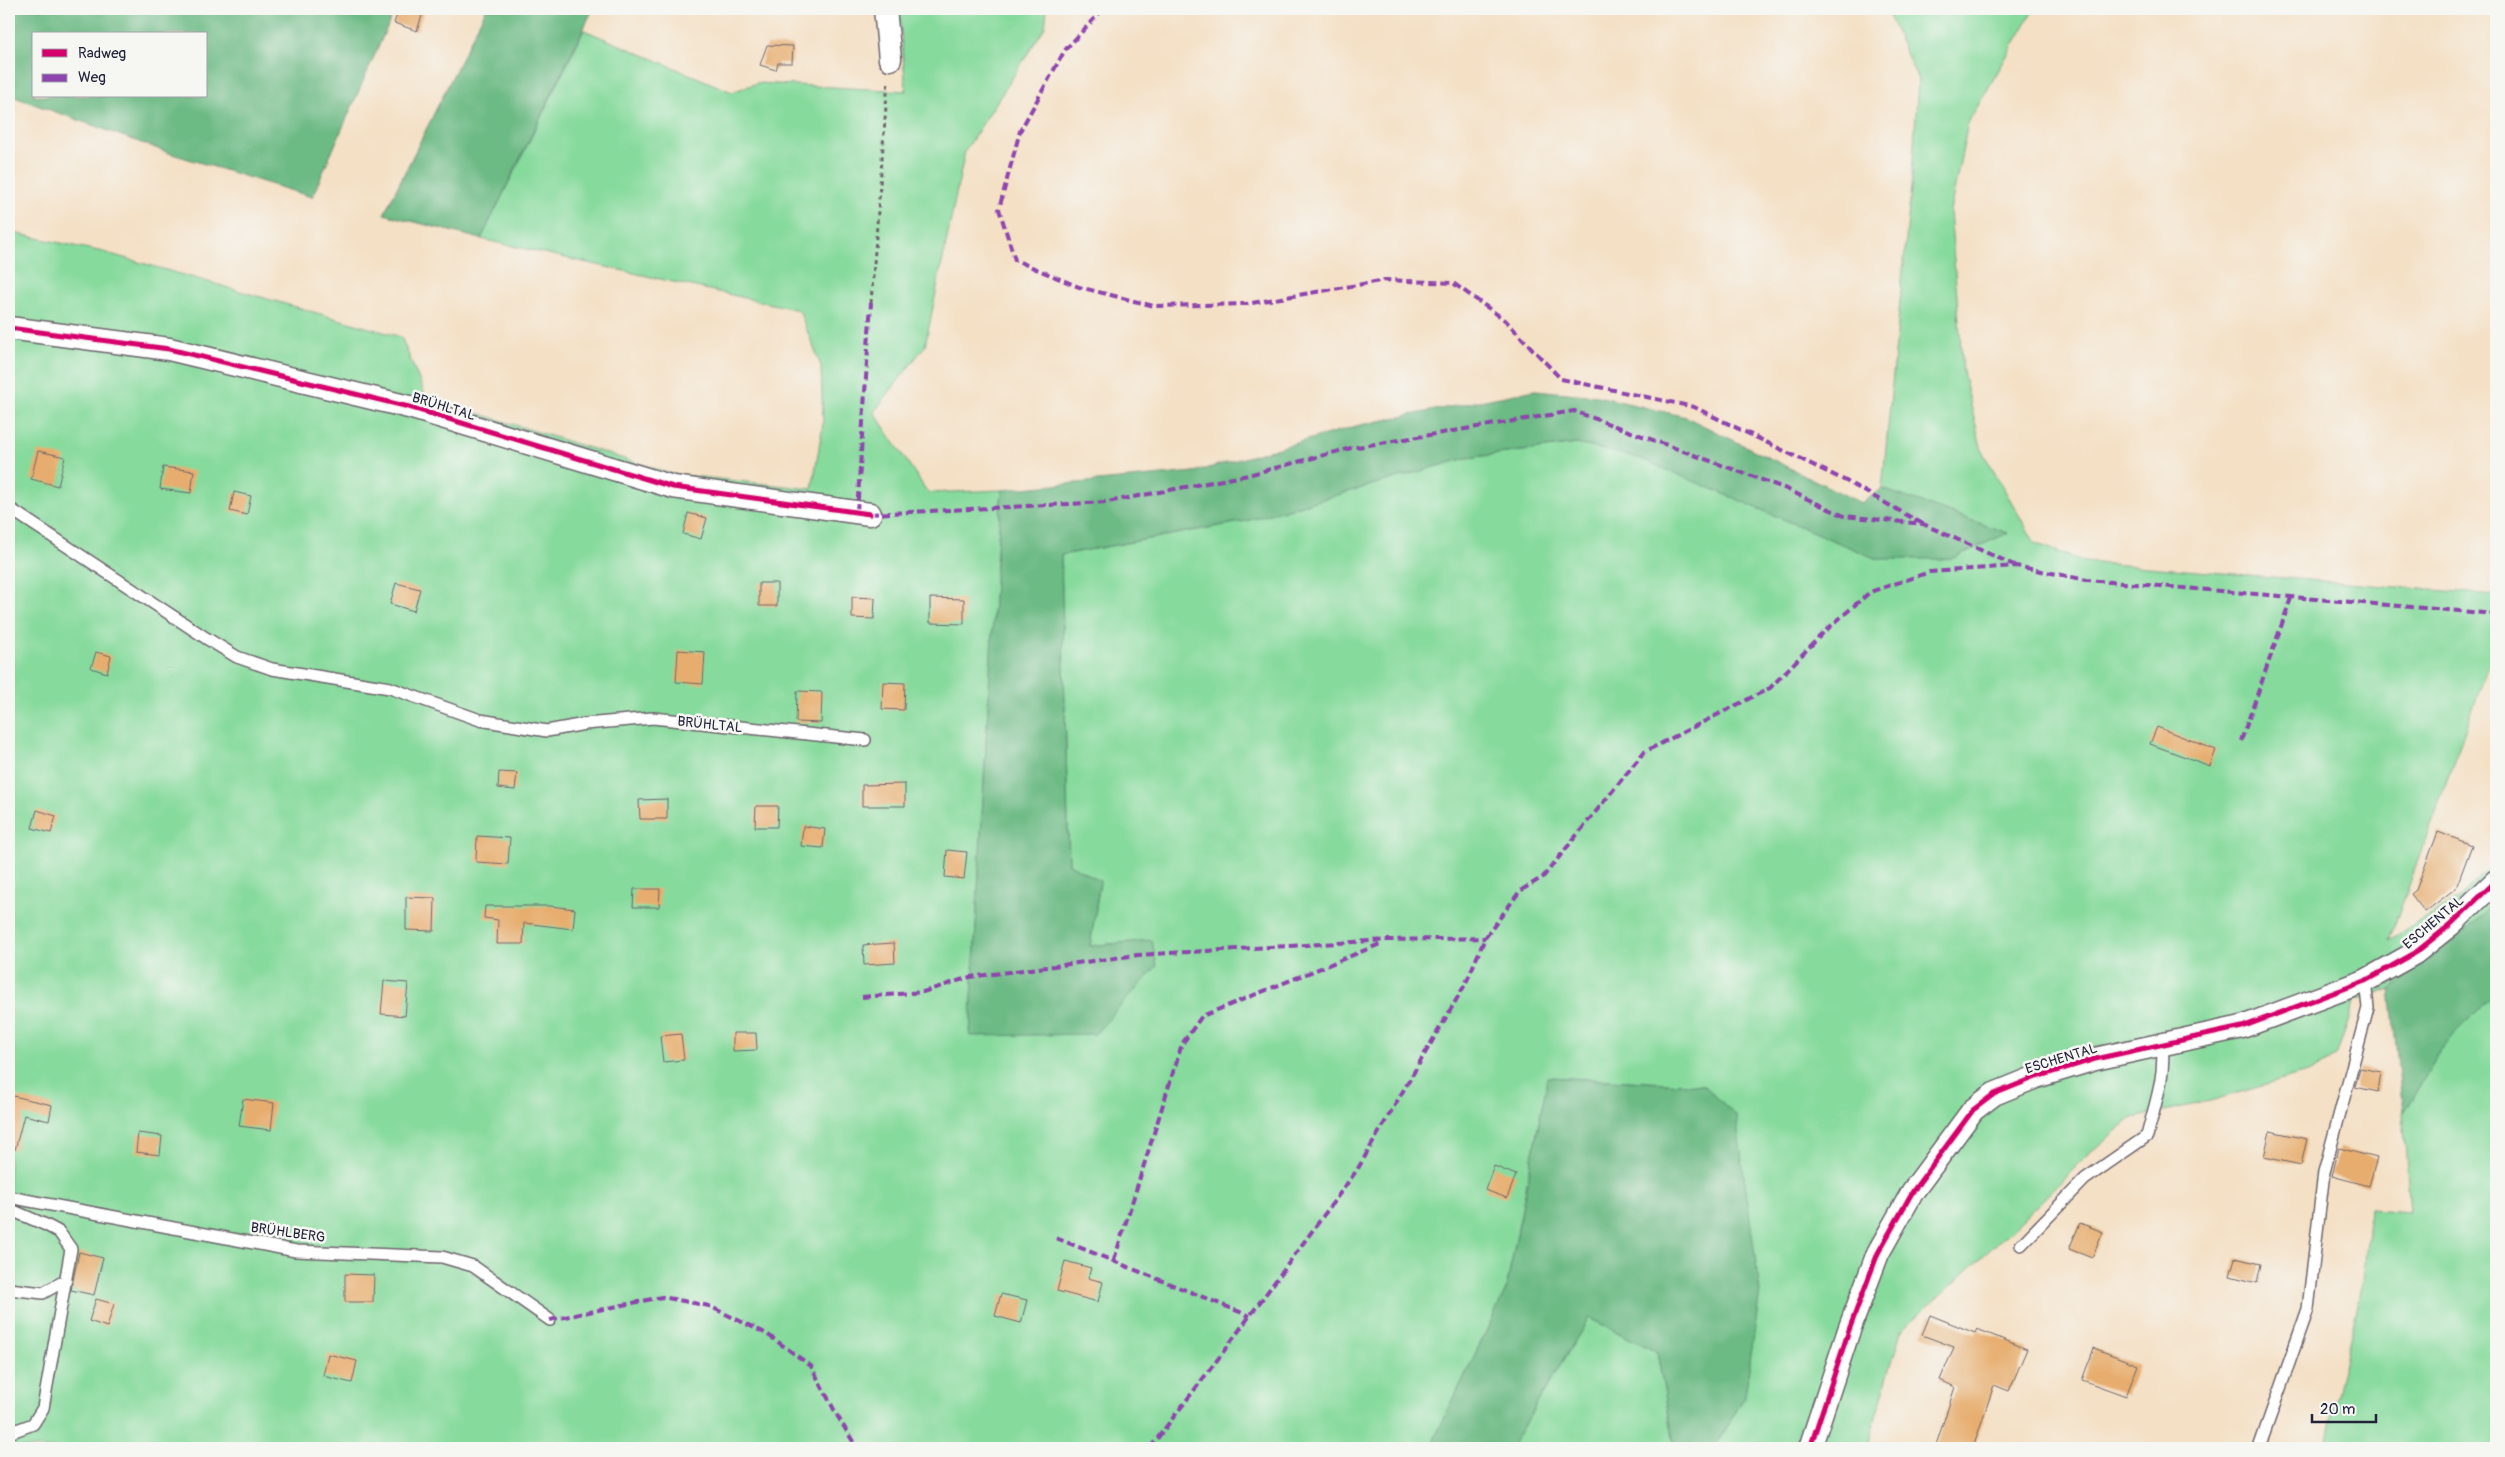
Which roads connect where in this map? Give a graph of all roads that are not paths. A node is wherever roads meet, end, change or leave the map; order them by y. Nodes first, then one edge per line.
1 (885, 9) edge
2 (890, 59) road end
3 (9, 328) edge
4 (9, 508) edge
5 (870, 514) dead end
6 (865, 740) dead end
7 (2496, 881) edge
8 (2365, 981) junction
9 (2162, 1046) junction
10 (9, 1197) edge
11 (9, 1209) edge
12 (2021, 1246) dead end
13 (66, 1280) junction
14 (9, 1289) edge
15 (550, 1320) dead end
16 (9, 1433) edge
17 (1810, 1448) edge
18 (2259, 1448) edge

1 - 2 street
3 - 5 street, BRÜHLTAL
4 - 6 lane, BRÜHLTAL
7 - 8 street, ESCHENTAL
8 - 9 street, ESCHENTAL
8 - 18 lane
9 - 12 lane
9 - 17 street, ESCHENTAL
10 - 15 lane, BRÜHLBERG
11 - 13 lane
13 - 14 lane
13 - 16 lane

